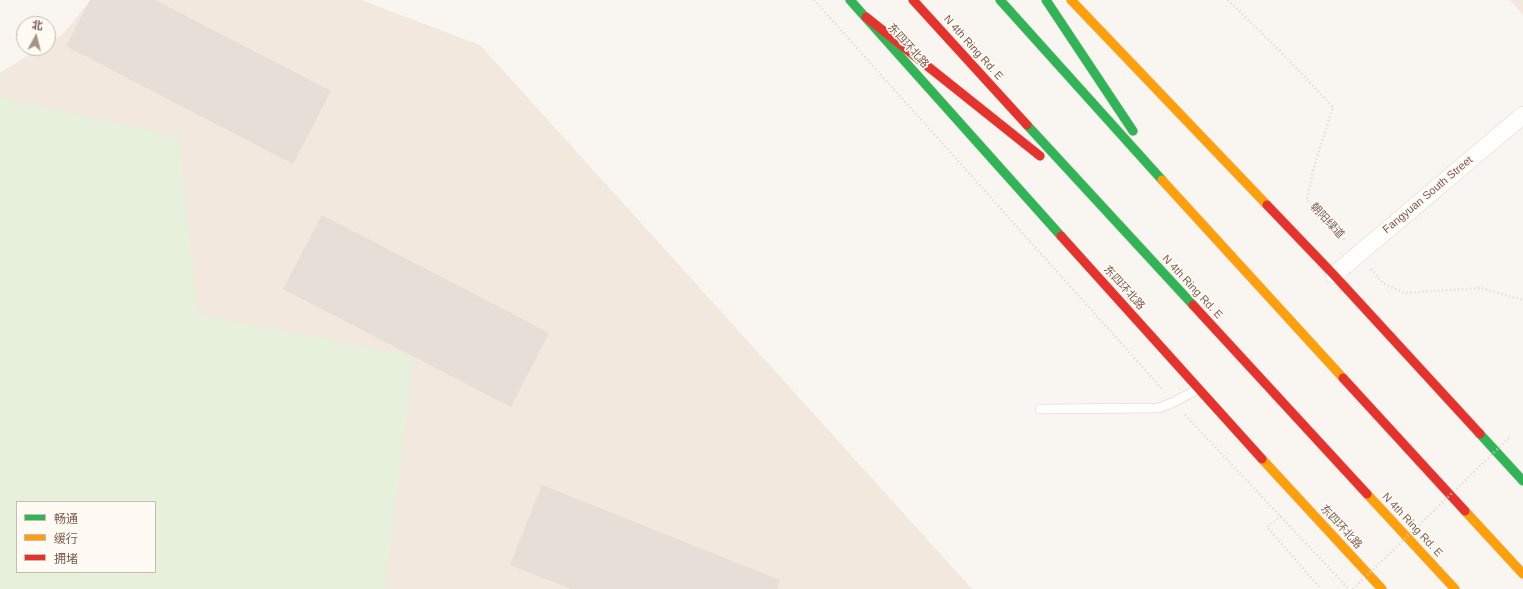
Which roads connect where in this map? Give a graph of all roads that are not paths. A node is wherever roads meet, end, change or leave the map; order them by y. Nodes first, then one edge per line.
1 (850, 0) edge
2 (913, 0) edge
3 (1000, 0) edge
4 (1046, 0) edge
5 (1070, 0) edge
6 (866, 17) junction
7 (1523, 115) edge
8 (1174, 193) junction
9 (1094, 198) junction
10 (1334, 275) junction
11 (1198, 389) junction
12 (1040, 409) dead end
13 (1523, 481) edge
14 (1523, 574) edge
15 (1382, 589) edge
16 (1455, 589) edge

1 - 6 main road, 东四环北路
2 - 9 main road, N 4th Ring Rd. E
3 - 8 main road
4 - 8 main road
5 - 10 main road
6 - 9 main road
6 - 11 main road, 东四环北路
7 - 10 street, Fangyuan South Street
8 - 14 main road
9 - 16 main road, N 4th Ring Rd. E
10 - 13 main road
11 - 12 lane
11 - 15 main road, 东四环北路

